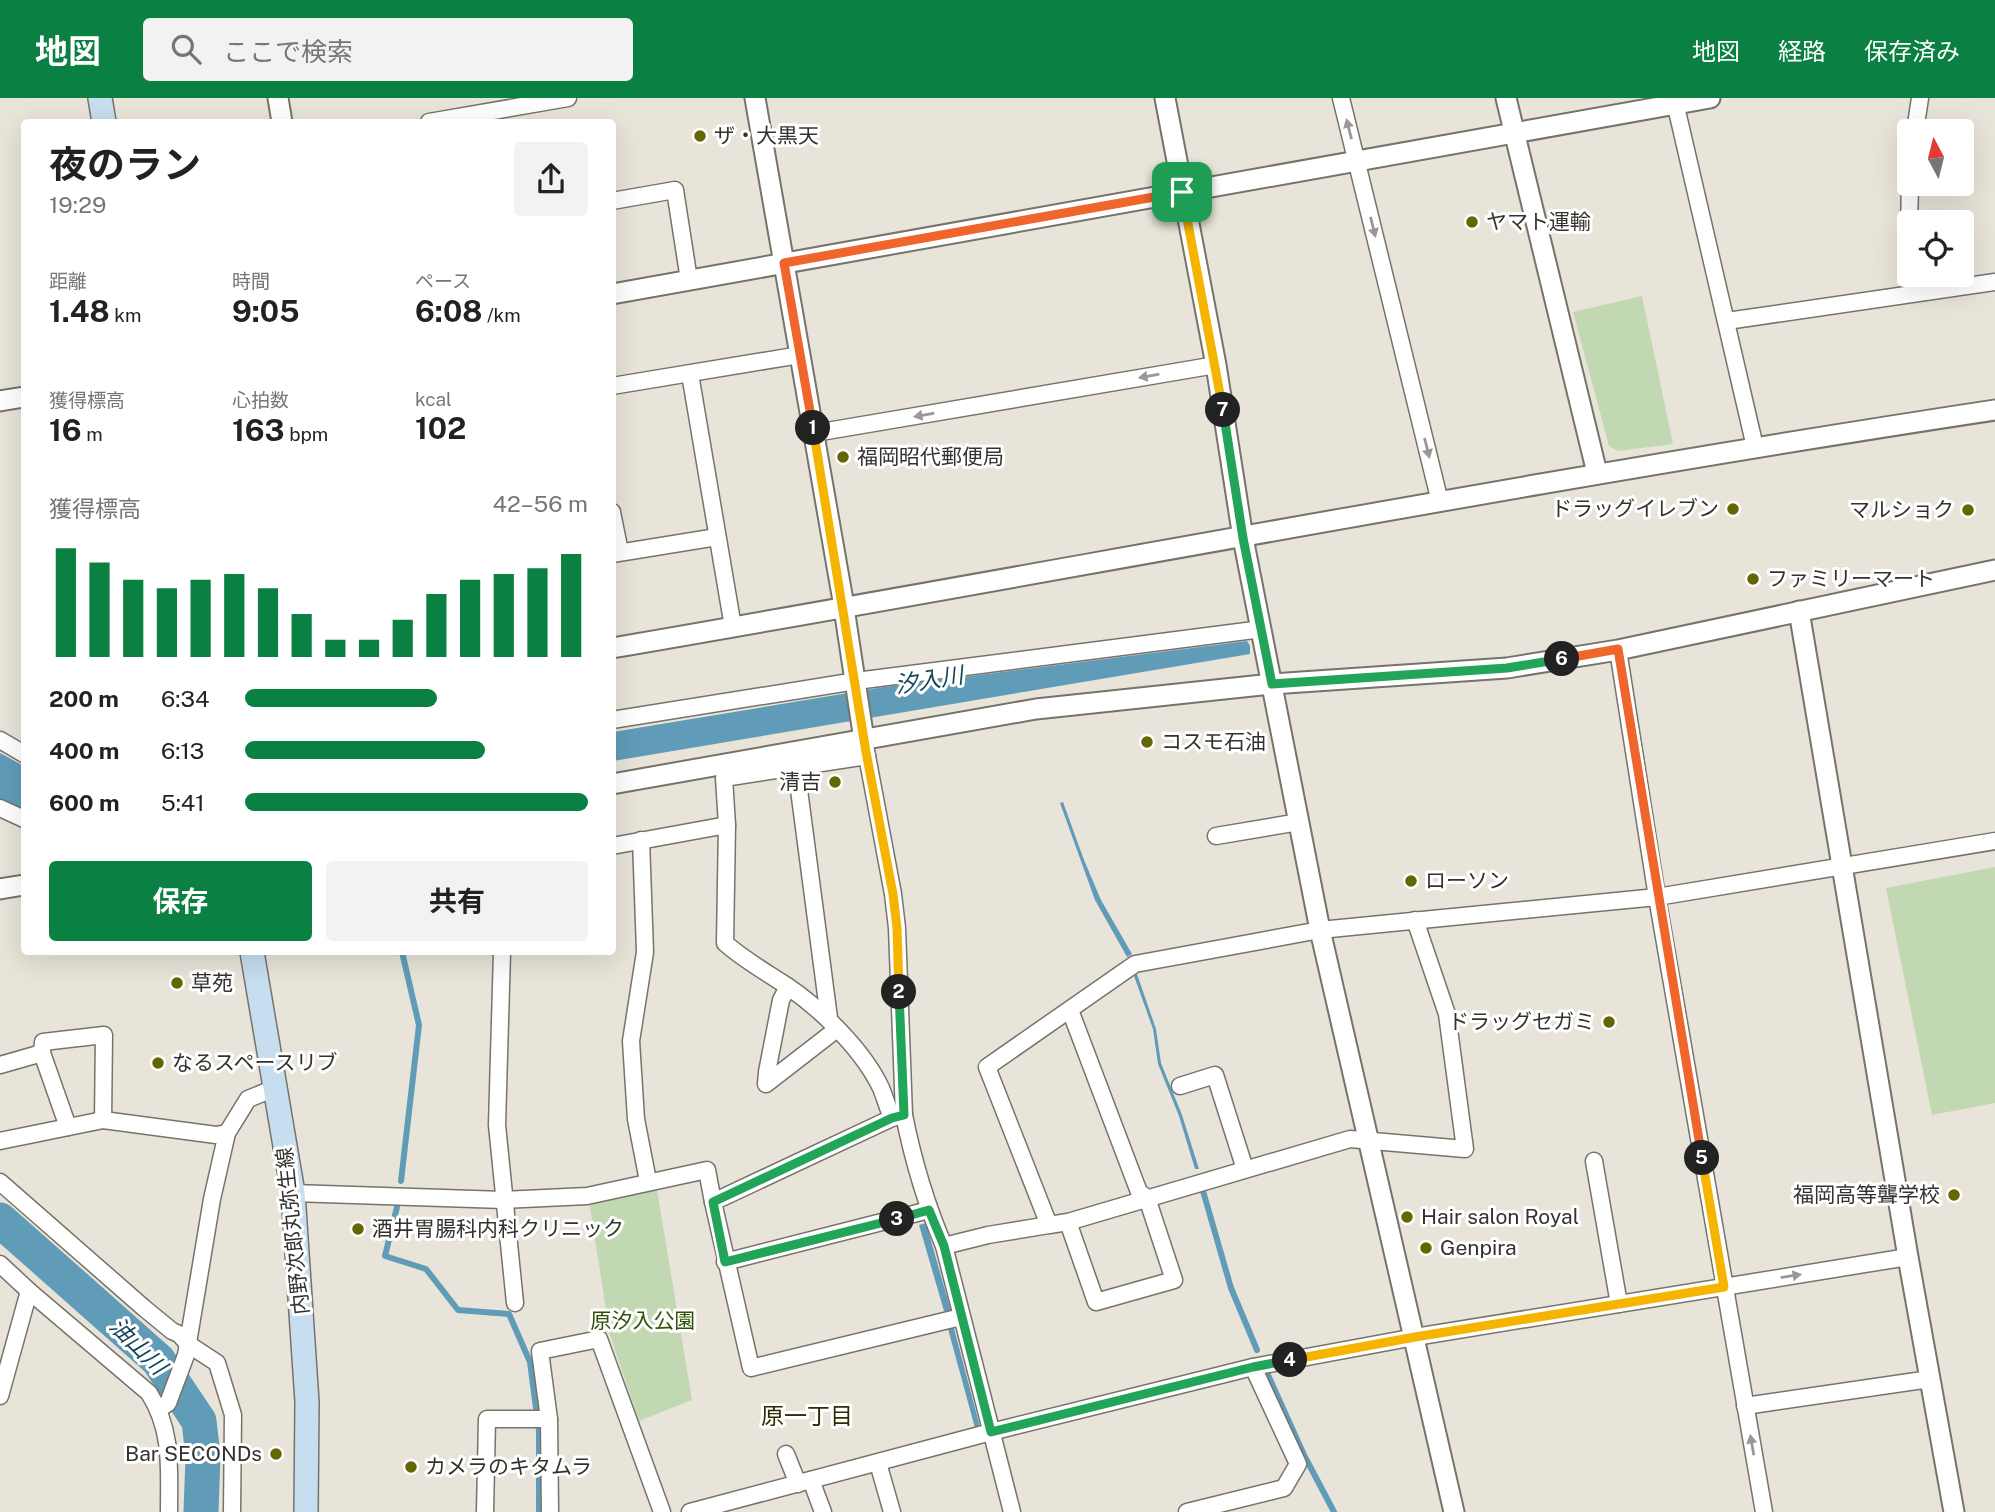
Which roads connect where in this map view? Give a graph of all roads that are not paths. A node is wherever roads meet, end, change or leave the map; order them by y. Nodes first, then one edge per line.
1 (100, 98) edge
2 (278, 98) edge
3 (568, 98) edge
4 (755, 98) edge
5 (1166, 98) edge
6 (1341, 98) edge
7 (1506, 98) edge
8 (1710, 98) edge
9 (1920, 98) edge
10 (1675, 102) edge
11 (104, 119) edge
12 (282, 119) edge
13 (446, 119) edge
14 (1917, 119) edge
15 (1514, 132) junction
16 (1356, 161) junction
17 (1182, 192) junction
18 (616, 200) edge
19 (784, 263) junction
20 (689, 280) junction
21 (1995, 282) edge
22 (616, 293) edge
23 (1727, 321) junction
24 (800, 355) junction
25 (1216, 365) junction
26 (690, 374) junction
27 (616, 385) edge
28 (21, 398) edge
29 (0, 401) edge
30 (1995, 410) edge
31 (814, 433) junction
32 (1755, 447) junction
33 (1597, 473) junction
34 (1440, 502) junction
35 (717, 537) junction
36 (1243, 538) junction
37 (616, 553) edge
38 (1995, 570) edge
39 (844, 608) junction
40 (1799, 611) junction
41 (733, 627) junction
42 (1262, 629) junction
43 (616, 647) edge
44 (1618, 649) junction
45 (856, 681) junction
46 (1272, 684) junction
47 (616, 719) edge
48 (0, 740) edge
49 (865, 748) junction
50 (21, 752) edge
51 (796, 767) junction
52 (616, 783) edge
53 (0, 808) edge
54 (21, 818) edge
55 (1299, 822) junction
56 (727, 825) junction
57 (1216, 836) dead end
58 (641, 840) junction
59 (1995, 841) edge
60 (616, 845) edge
61 (1843, 868) junction
62 (21, 886) edge
63 (0, 889) edge
64 (1657, 897) junction
65 (1415, 920) junction
66 (1320, 930) junction
67 (253, 955) edge
68 (502, 955) edge
69 (788, 987) junction
70 (1070, 1010) junction
71 (833, 1024) junction
72 (42, 1053) junction
73 (0, 1065) edge
74 (1180, 1086) dead end
75 (275, 1088) junction
76 (898, 1117) junction
77 (103, 1120) junction
78 (68, 1127) junction
79 (227, 1133) junction
80 (1367, 1140) junction
81 (0, 1141) edge
82 (1594, 1161) dead end
83 (1245, 1170) junction
84 (648, 1181) junction
85 (0, 1182) edge
86 (293, 1193) junction
87 (1147, 1198) junction
88 (503, 1199) junction
89 (713, 1202) junction
90 (929, 1210) junction
91 (1068, 1222) junction
92 (1049, 1226) junction
93 (944, 1246) junction
94 (1908, 1257) junction
95 (725, 1262) junction
96 (0, 1264) edge
97 (1724, 1287) junction
98 (29, 1291) junction
99 (515, 1303) dead end
100 (1619, 1304) junction
101 (961, 1317) junction
102 (1415, 1337) junction
103 (187, 1350) junction
104 (1253, 1367) junction
105 (1930, 1379) junction
106 (0, 1396) edge
107 (163, 1406) junction
108 (1745, 1406) junction
109 (548, 1419) junction
110 (991, 1432) junction
111 (786, 1454) dead end
112 (878, 1463) junction
113 (805, 1482) junction
114 (169, 1512) edge
115 (232, 1512) edge
116 (306, 1512) edge
117 (485, 1512) edge
118 (550, 1512) edge
119 (662, 1512) edge
120 (690, 1512) edge
121 (823, 1512) edge
122 (892, 1512) edge
123 (1012, 1512) edge
124 (1187, 1512) edge
125 (1454, 1512) edge
126 (1764, 1512) edge
127 (1954, 1512) edge

1 - 11 main road
2 - 12 street
3 - 13 street
4 - 19 street
5 - 17 street
16 -> 6 street
7 - 15 street
8 - 10 street
9 - 14 street
10 - 15 street
10 - 23 street
15 - 16 street
15 - 33 street
16 - 17 street
16 -> 34 street
17 - 19 street
17 - 25 street
18 - 20 street
19 - 20 street
19 - 24 street
20 - 22 street
21 - 23 street
23 - 32 street
24 - 26 street
24 - 31 street
25 -> 31 street
25 - 36 street
26 - 27 street
26 - 35 street
28 - 29 street
30 - 32 street
31 - 39 street
32 - 33 street
33 - 34 street
34 - 36 street
35 - 37 street
35 - 41 street
36 - 39 street
36 - 42 street
38 - 40 street
39 - 41 street
39 - 45 street
40 - 44 street
40 - 61 street
41 - 43 street
42 - 45 street
42 - 46 street
44 - 46 street
44 - 64 street
45 - 47 street
45 - 49 street
46 - 49 street
46 - 55 street
48 - 50 street
49 - 51 street
49 - 52 street
49 - 76 street
51 - 56 street
51 - 71 street
53 - 54 street
55 - 57 street
55 - 66 street
56 - 58 street
56 - 69 street
58 - 60 street
58 - 84 street
59 - 61 street
61 - 64 street
61 - 94 street
62 - 63 street
64 - 65 street
64 - 97 street
65 - 66 street
65 - 80 street
66 - 70 street
66 - 80 street
67 - 75 main road, 内野次郎丸弥生線
68 - 88 street
69 - 71 street
69 - 71 street
70 - 87 street
70 - 92 street
71 - 76 street
72 - 73 street
72 - 77 street
72 - 78 street
74 - 83 street
75 - 79 street
75 - 86 main road, 内野次郎丸弥生線
76 - 89 street
76 - 90 street
77 - 78 street
77 - 79 street
78 - 81 street
79 - 103 street
80 - 83 street
80 - 102 street
82 - 100 street
83 - 87 street
84 - 88 street
84 - 89 street
85 - 103 street
86 - 88 street
86 - 116 main road, 内野次郎丸弥生線
87 - 91 street
87 - 91 street
88 - 99 street
89 - 95 street
90 - 93 street
90 - 95 street
91 - 92 street
92 - 93 street
93 - 101 street
97 -> 94 street
94 - 105 street
95 - 101 street
96 - 98 street
97 - 100 street
97 - 108 street
98 - 106 street
98 - 107 street
100 - 102 street
101 - 110 street
102 - 104 street
102 - 125 street
103 - 107 street
103 - 115 street
104 - 110 street
104 - 124 street
105 - 108 street
105 - 127 street
107 - 114 street
126 -> 108 street
109 - 117 street
109 - 118 street
109 - 119 street
110 - 112 street
110 - 123 street
111 - 113 street
112 - 113 street
112 - 122 street
113 - 120 street
113 - 121 street

